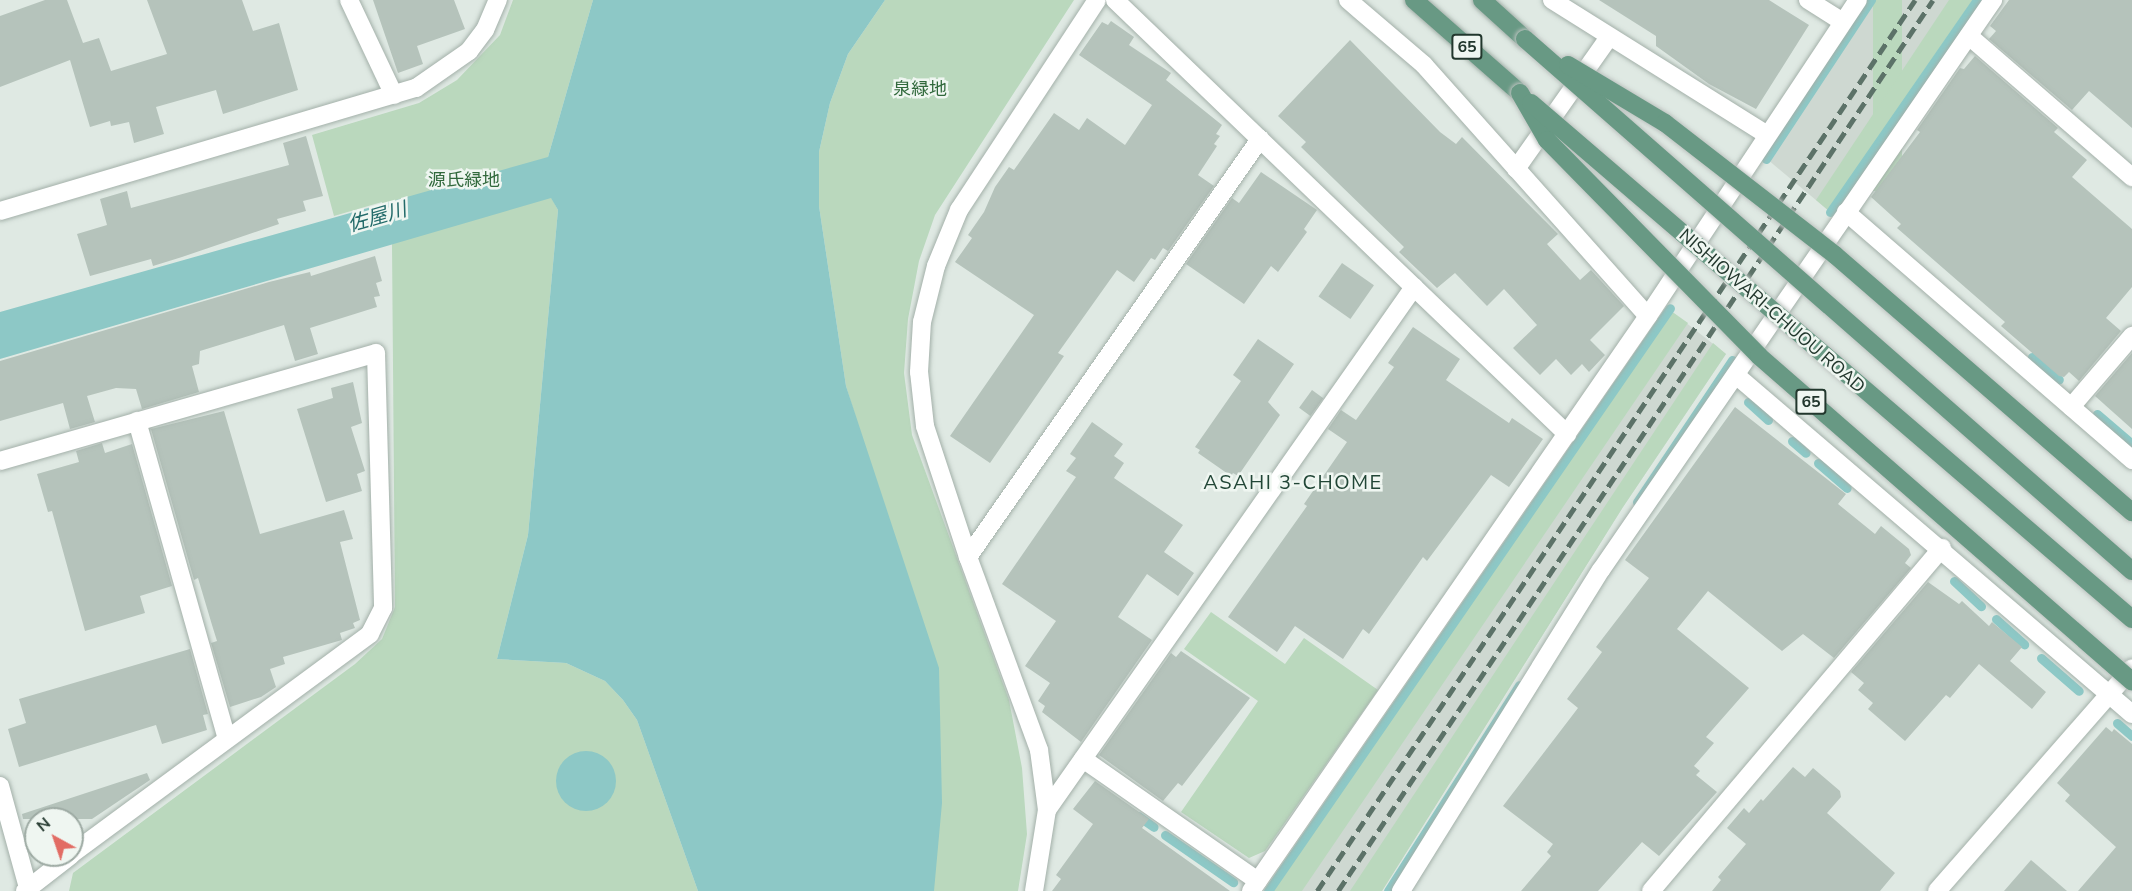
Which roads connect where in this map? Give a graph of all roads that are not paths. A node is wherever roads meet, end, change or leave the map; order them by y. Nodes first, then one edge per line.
1 (349, 0) edge
2 (498, 0) edge
3 (1097, 0) edge
4 (1115, 0) edge
5 (1348, 0) edge
6 (1414, 0) edge
7 (1482, 0) edge
8 (1552, 0) edge
9 (1808, 0) edge
10 (1857, 0) edge
11 (1994, 0) edge
12 (1843, 22) junction
13 (1969, 36) junction
14 (1609, 37) junction
15 (1525, 39) junction
16 (1520, 93) junction
17 (394, 95) junction
18 (1767, 135) junction
19 (1260, 139) junction
20 (1516, 169) junction
21 (2132, 177) edge
22 (0, 211) edge
23 (1846, 212) junction
24 (1414, 287) junction
25 (1648, 316) junction
26 (2132, 336) edge
27 (1737, 376) junction
28 (2071, 407) junction
29 (137, 421) junction
30 (1567, 434) junction
31 (2132, 460) edge
32 (0, 461) edge
33 (2132, 512) edge
34 (1942, 548) junction
35 (968, 557) junction
36 (2132, 571) edge
37 (2132, 619) edge
38 (2132, 668) edge
39 (2132, 681) edge
40 (2109, 694) junction
41 (2132, 714) edge
42 (227, 740) junction
43 (1083, 759) junction
44 (0, 786) edge
45 (1047, 810) junction
46 (84, 846) edge
47 (57, 867) edge
48 (1254, 886) edge
49 (27, 890) edge
50 (1034, 891) edge
51 (1401, 891) edge
52 (1651, 891) edge
53 (1936, 891) edge

1 - 17 street
2 - 17 street
3 - 35 street
4 - 19 street
5 - 20 street
6 - 16 main road, NISHIOWARI-CHUOU ROAD / 65
7 - 15 main road, 65
8 - 14 street
9 - 12 street
10 - 12 street
11 - 13 street
12 - 18 street
13 - 21 street
13 - 23 street
14 - 18 street
14 - 20 street
15 - 33 main road, 65, bridge
15 - 36 main road, 65, bridge
16 - 37 main road, NISHIOWARI-CHUOU ROAD / 65, bridge
16 - 39 main road, 65, bridge
17 - 22 street
18 - 25 street
19 - 24 street
19 - 35 street
20 - 25 street
23 - 27 street
23 - 28 street
24 - 30 street
24 - 43 street
25 - 30 street
26 - 28 street
27 - 34 street
27 - 51 street
28 - 31 street
29 - 32 street
29 - 42 street
29 - 42 street
30 - 48 street
34 - 40 street
34 - 52 street
35 - 45 street
38 - 40 street
40 - 41 street
40 - 53 street
42 - 46 street
43 - 45 street
43 - 48 street
44 - 49 street
45 - 50 street
47 - 49 street

